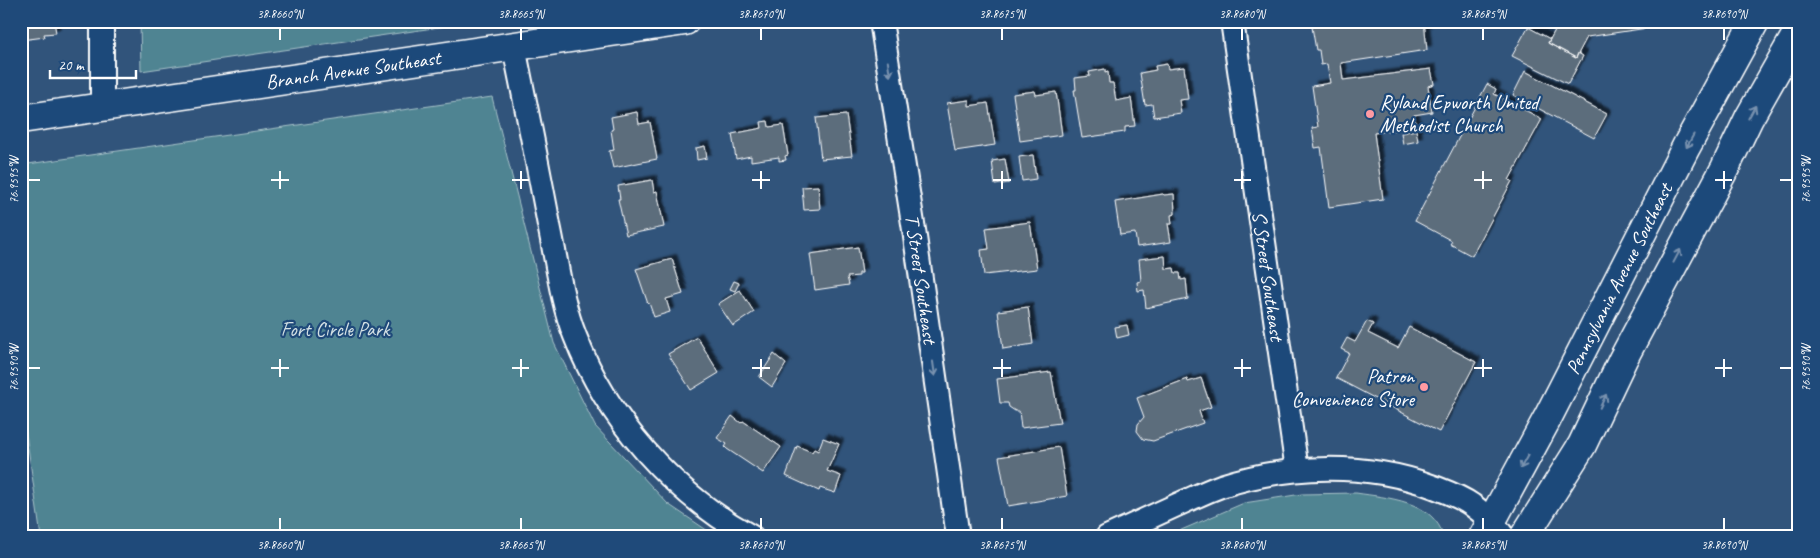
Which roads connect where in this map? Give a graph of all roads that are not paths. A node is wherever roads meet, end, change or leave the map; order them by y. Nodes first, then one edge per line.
1 (102, 21) edge
2 (685, 21) edge
3 (882, 21) edge
4 (1232, 21) edge
5 (1754, 21) edge
6 (1799, 30) edge
7 (514, 47) junction
8 (102, 108) junction
9 (21, 119) edge
10 (1297, 470) junction
11 (1493, 531) edge
12 (752, 537) edge
13 (958, 537) edge
14 (1107, 537) edge
15 (1524, 537) edge

1 - 8 street
2 - 7 highway, Branch Avenue Southeast
3 -> 13 street, T Street Southeast
4 - 10 street, S Street Southeast
5 -> 11 highway, Pennsylvania Avenue Southeast
15 -> 6 highway, Pennsylvania Avenue Southeast
7 - 8 highway, Branch Avenue Southeast
7 - 12 street
8 - 9 highway, Branch Avenue Southeast
10 - 11 street
10 - 14 street

